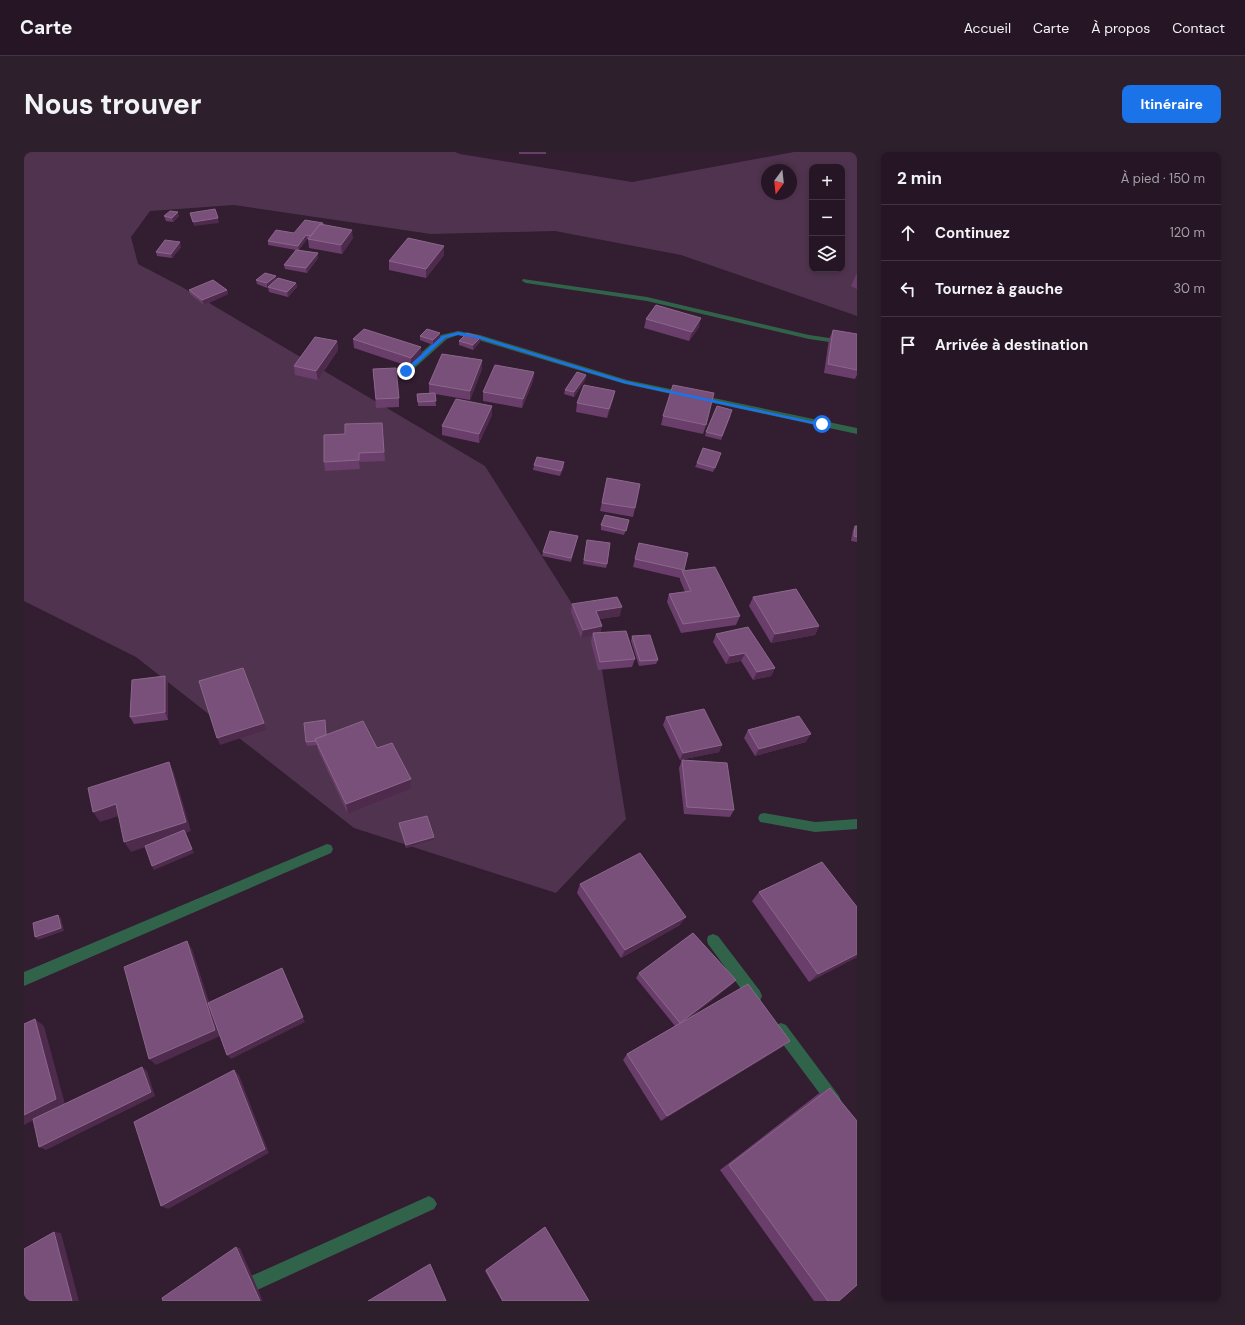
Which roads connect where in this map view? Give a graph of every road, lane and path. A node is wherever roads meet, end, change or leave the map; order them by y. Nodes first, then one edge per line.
1 (526, 281) dead end
2 (857, 344) edge
3 (406, 371) edge
4 (857, 431) edge
5 (764, 818) dead end
6 (857, 824) edge
7 (327, 850) dead end
8 (713, 940) dead end
9 (24, 979) edge
10 (764, 1008) edge
11 (773, 1020) edge
12 (843, 1114) edge
13 (429, 1204) dead end
14 (215, 1301) edge

1 - 2 street
3 - 4 street
5 - 6 street
7 - 9 street
8 - 10 street
11 - 12 street
13 - 14 street

